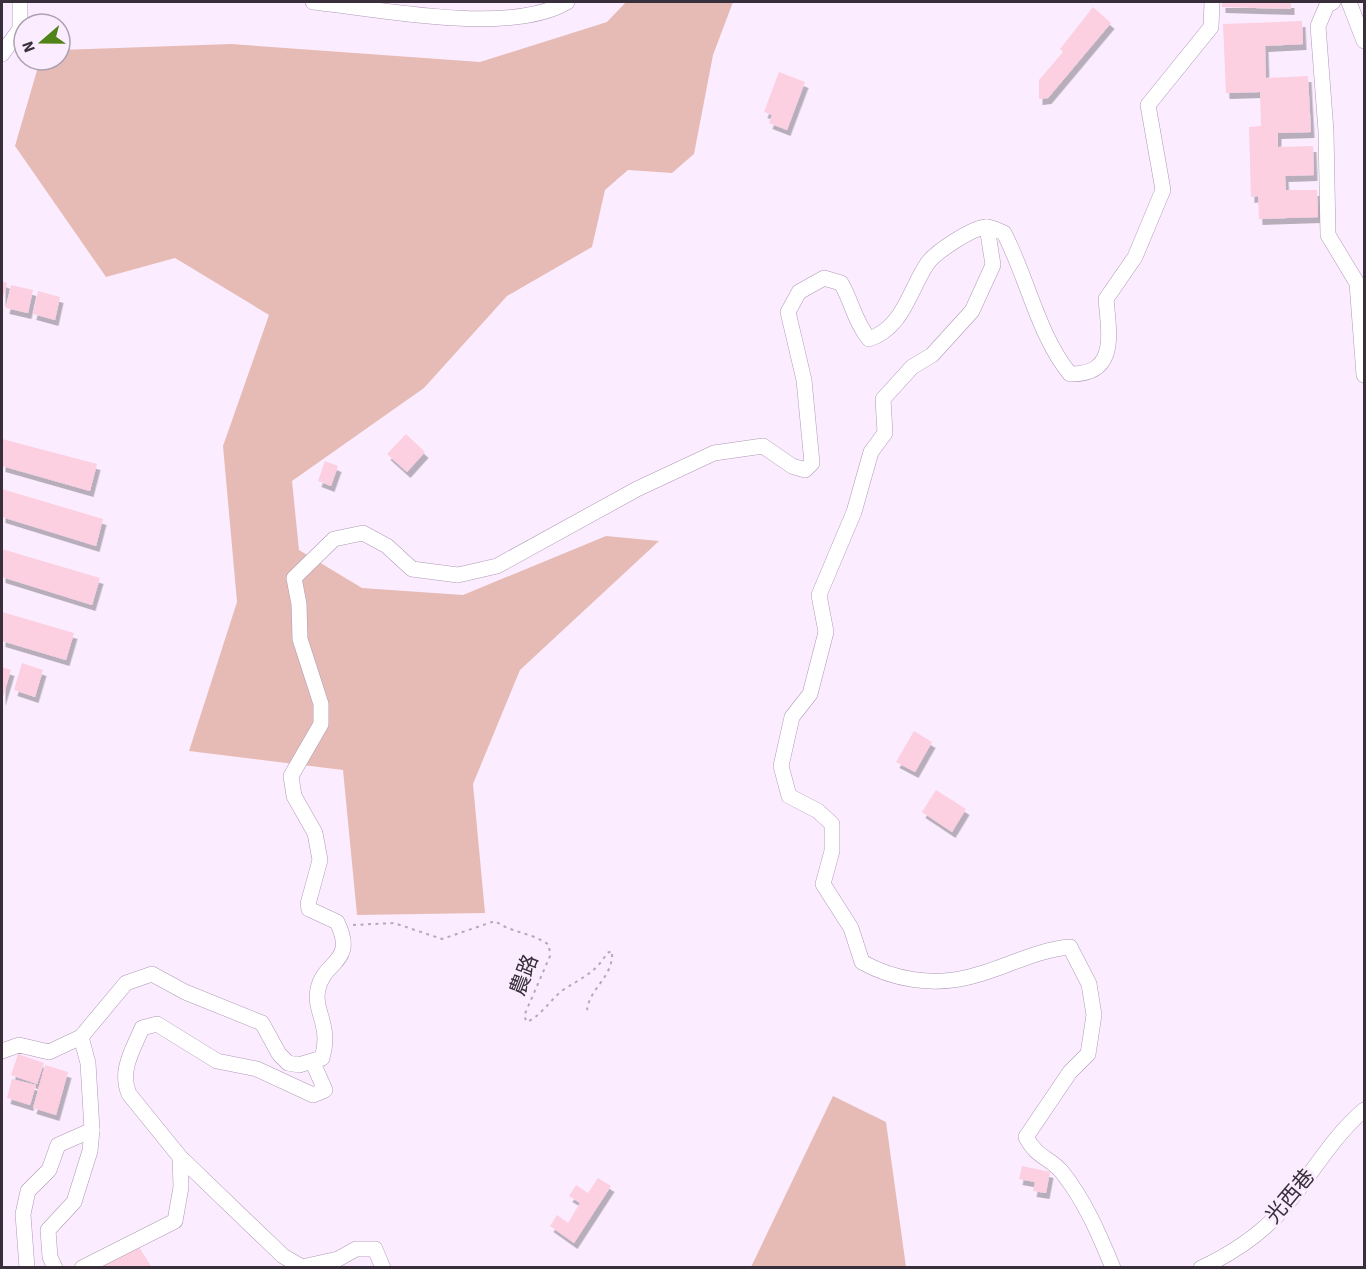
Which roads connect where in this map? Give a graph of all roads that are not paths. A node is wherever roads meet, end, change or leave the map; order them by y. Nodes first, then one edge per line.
1 (20, 2) edge
2 (314, 2) edge
3 (567, 2) edge
4 (1212, 2) edge
5 (1333, 2) edge
6 (1349, 2) edge
7 (1365, 41) edge
8 (2, 54) edge
9 (987, 227) junction
10 (1328, 235) junction
11 (1365, 280) edge
12 (1365, 375) edge
13 (81, 1037) junction
14 (2, 1051) edge
15 (313, 1062) junction
16 (1365, 1110) edge
17 (92, 1130) junction
18 (180, 1157) junction
19 (27, 1268) edge
20 (55, 1268) edge
21 (82, 1268) edge
22 (383, 1268) edge
23 (1113, 1268) edge
24 (1202, 1268) edge

1 - 8 lane
2 - 3 lane
4 - 9 lane
5 - 10 lane
6 - 7 lane
9 - 15 lane
9 - 23 lane
10 - 11 lane
10 - 12 lane
13 - 14 lane
13 - 15 lane
13 - 17 lane
15 - 18 lane
16 - 24 lane, 光西巷
17 - 19 lane
17 - 20 lane
18 - 21 lane
18 - 22 lane

